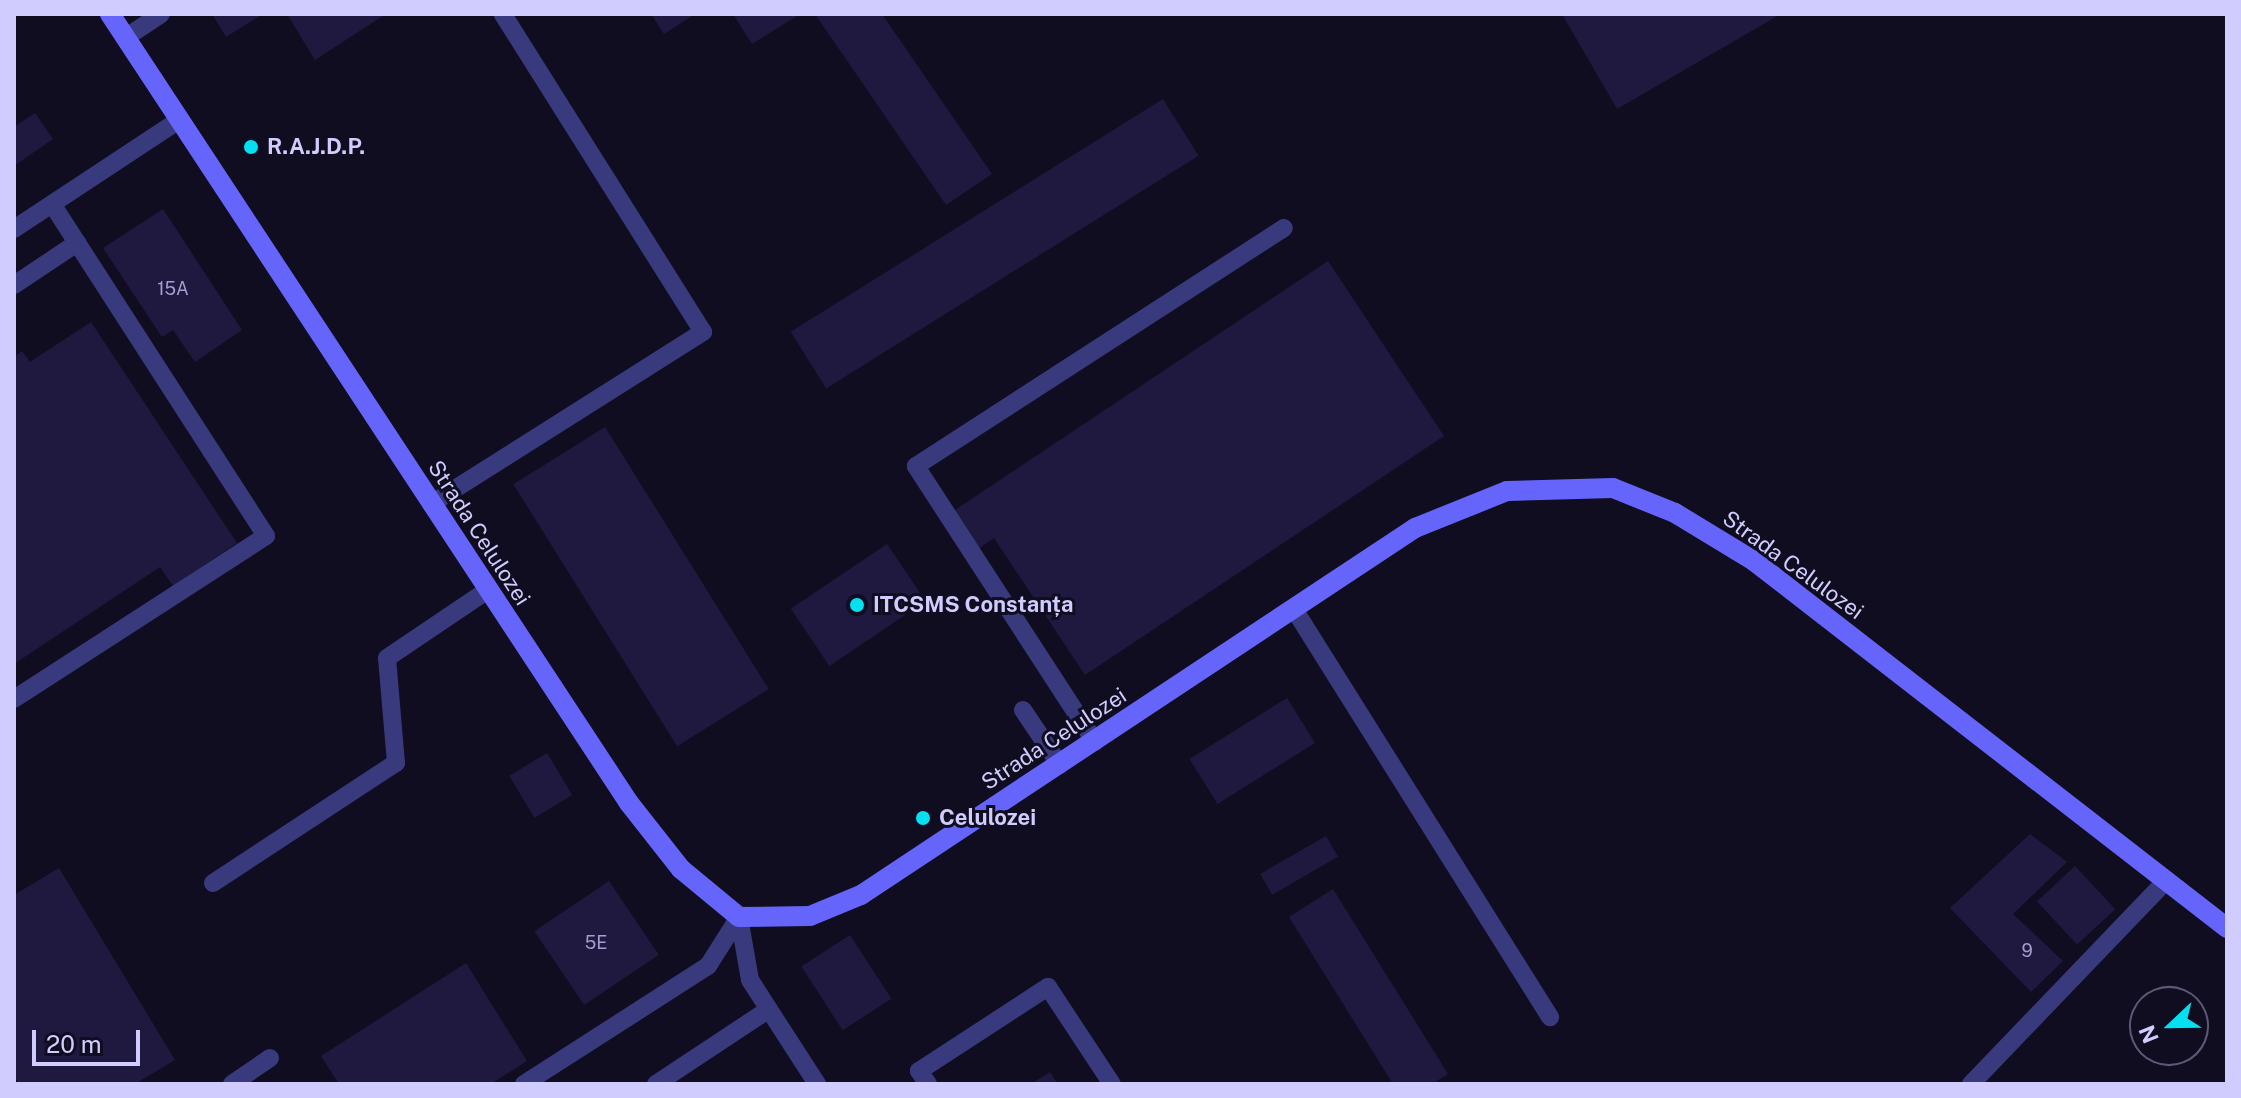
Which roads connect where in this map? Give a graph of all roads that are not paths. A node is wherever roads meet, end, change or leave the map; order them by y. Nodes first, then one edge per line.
1 (110, 14) edge
2 (161, 14) edge
3 (503, 14) edge
4 (125, 38) junction
5 (178, 121) junction
6 (52, 204) junction
7 (1284, 228) dead end
8 (14, 229) edge
9 (77, 243) junction
10 (14, 285) edge
11 (431, 504) junction
12 (488, 590) junction
13 (1294, 609) junction
14 (14, 699) edge
15 (1023, 710) dead end
16 (1095, 742) junction
17 (1060, 765) junction
18 (2166, 881) junction
19 (213, 883) dead end
20 (739, 917) junction
21 (2227, 928) edge
22 (768, 1010) junction
23 (1550, 1017) dead end
24 (270, 1058) dead end
25 (232, 1084) edge
26 (524, 1084) edge
27 (656, 1084) edge
28 (817, 1084) edge
29 (928, 1084) edge
30 (1112, 1084) edge
31 (1971, 1084) edge

1 - 4 street, Strada Celulozei
2 - 4 lane
3 - 11 lane
4 - 5 street, Strada Celulozei
5 - 6 lane
5 - 11 street, Strada Celulozei
6 - 8 lane
6 - 9 lane
7 - 16 lane
9 - 10 lane
9 - 14 lane
11 - 12 street, Strada Celulozei
12 - 19 lane
12 - 20 street, Strada Celulozei
13 - 16 street, Strada Celulozei
13 - 18 street, Strada Celulozei
13 - 23 lane
15 - 17 lane
16 - 17 street, Strada Celulozei
17 - 20 street, Strada Celulozei
18 - 21 street, Strada Celulozei
18 - 31 lane
20 - 22 lane
20 - 26 lane
22 - 27 lane
22 - 28 lane
24 - 25 lane
29 - 30 lane

